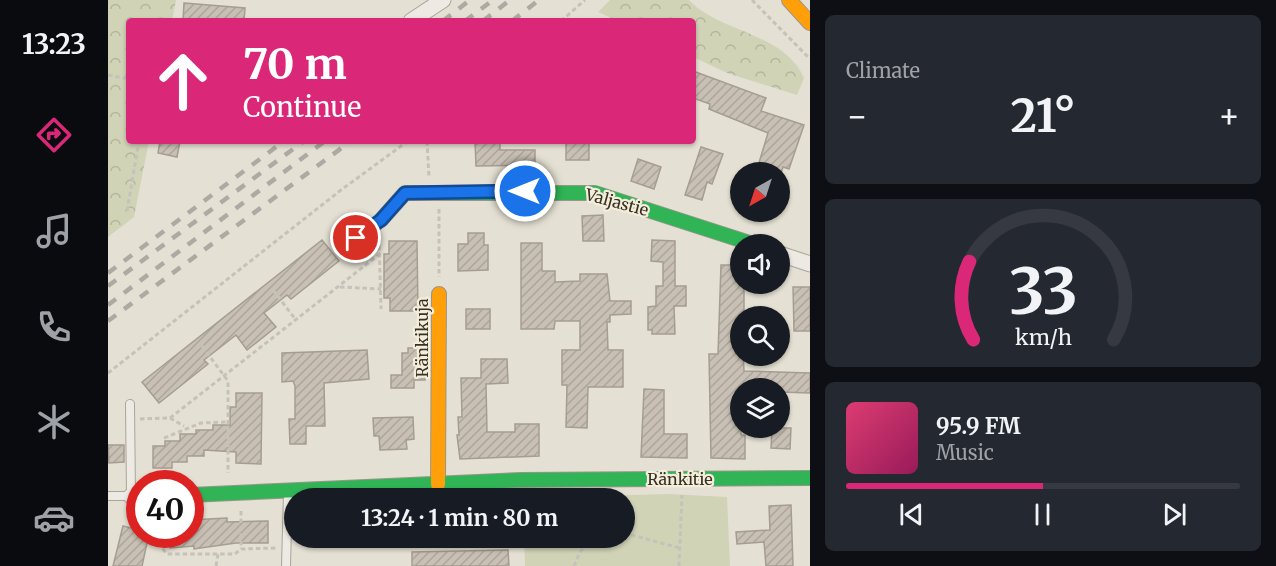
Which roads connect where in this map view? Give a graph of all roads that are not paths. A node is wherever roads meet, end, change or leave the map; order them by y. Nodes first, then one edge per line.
1 (443, 0) edge
2 (789, 0) edge
3 (416, 18) edge
4 (810, 23) edge
5 (377, 223) joint
6 (730, 237) edge
7 (340, 250) dead end
8 (790, 257) edge
9 (810, 264) edge
10 (439, 294) road end
11 (130, 404) dead end
12 (133, 470) edge
13 (810, 478) edge
14 (438, 484) junction
15 (338, 488) edge
16 (284, 490) edge
17 (204, 494) edge
18 (108, 496) edge
19 (126, 496) edge
20 (286, 548) edge
21 (286, 566) edge

1 - 3 street
2 - 4 main road
5 - 6 main road, Valjastie
5 - 7 lane
8 - 9 street
10 - 14 main road, Ränkikuja
11 - 12 lane
13 - 14 main road, Ränkitie
14 - 15 main road, Ränkitie
16 - 17 main road, Ränkitie
18 - 19 lane
20 - 21 lane

